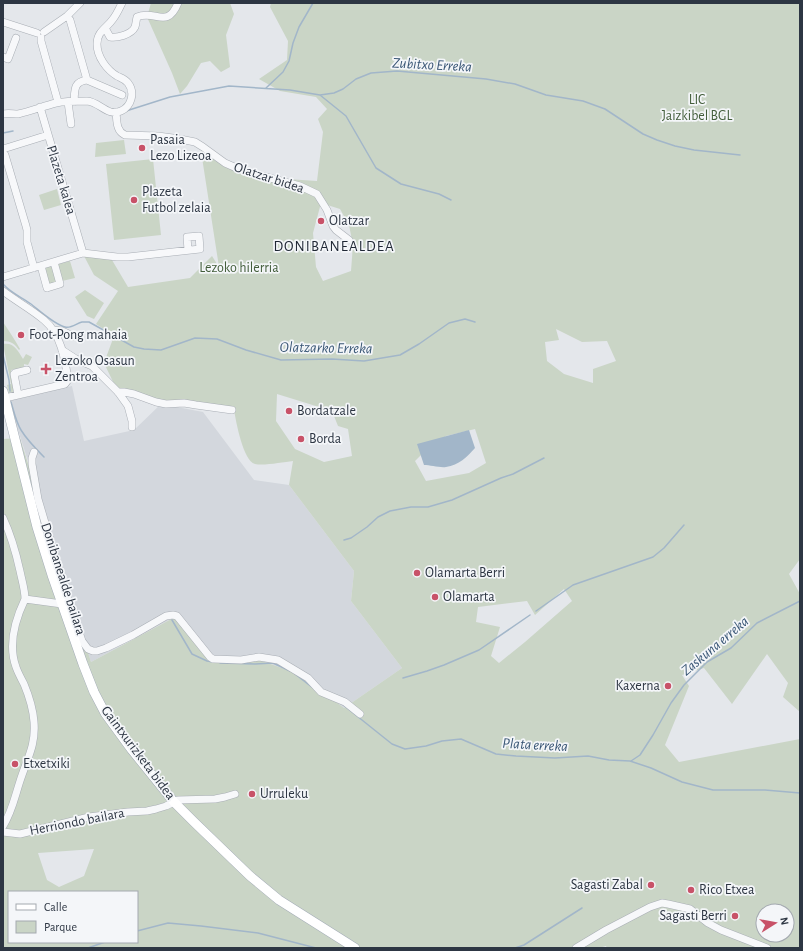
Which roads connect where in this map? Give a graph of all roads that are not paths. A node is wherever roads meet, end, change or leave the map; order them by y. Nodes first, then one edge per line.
1 (80, 3) edge
2 (122, 3) edge
3 (178, 3) edge
4 (67, 16) junction
5 (3, 22) edge
6 (105, 28) junction
7 (41, 34) junction
8 (16, 38) dead end
9 (6, 58) edge
10 (87, 80) junction
11 (122, 95) dead end
12 (58, 102) junction
13 (71, 102) junction
14 (40, 107) junction
15 (116, 112) junction
16 (3, 114) edge
17 (71, 124) dead end
18 (48, 135) junction
19 (3, 149) edge
20 (3, 152) edge
21 (349, 240) dead end
22 (188, 250) dead end
23 (83, 253) junction
24 (54, 262) junction
25 (37, 267) junction
26 (3, 277) edge
27 (3, 291) edge
28 (53, 330) junction
29 (73, 336) dead end
30 (62, 350) junction
31 (26, 370) dead end
32 (118, 392) junction
33 (4, 395) edge
34 (18, 395) junction
35 (232, 410) dead end
36 (132, 427) dead end
37 (34, 452) dead end
38 (3, 518) edge
39 (25, 599) junction
40 (62, 604) junction
41 (360, 714) dead end
42 (235, 794) dead end
43 (174, 802) junction
44 (3, 826) edge
45 (3, 832) edge
46 (14, 834) junction
47 (3, 838) edge
48 (355, 948) edge
49 (576, 948) edge
50 (767, 948) edge

1 - 4 street
2 - 6 street
3 - 6 street
4 - 7 street
4 - 10 street
5 - 7 street
6 - 15 street
7 - 12 street
8 - 9 street
10 - 11 street
10 - 13 street
12 - 13 street
12 - 14 street
13 - 15 street
13 - 17 street
14 - 16 street
14 - 18 street, Plazeta kalea
15 - 21 street, Olatzar bidea
18 - 19 street
18 - 23 street, Plazeta kalea
20 - 25 street
22 - 23 street
23 - 24 street
24 - 25 street
24 - 25 street
25 - 26 street
27 - 28 street
28 - 29 street
28 - 30 street
30 - 32 street
30 - 34 street
31 - 34 street
32 - 35 street
32 - 36 street
33 - 34 street
33 - 40 main road, Gaintxurizketa bidea
37 - 41 street, Donibanealde bailara
38 - 39 street, Herriondo bailara
39 - 40 street
39 - 44 street, Herriondo bailara
40 - 43 main road, Gaintxurizketa bidea
42 - 43 street
43 - 46 street, Herriondo bailara
43 - 48 main road, Gaintxurizketa bidea
45 - 46 street, Herriondo bailara
46 - 47 street
49 - 50 street

